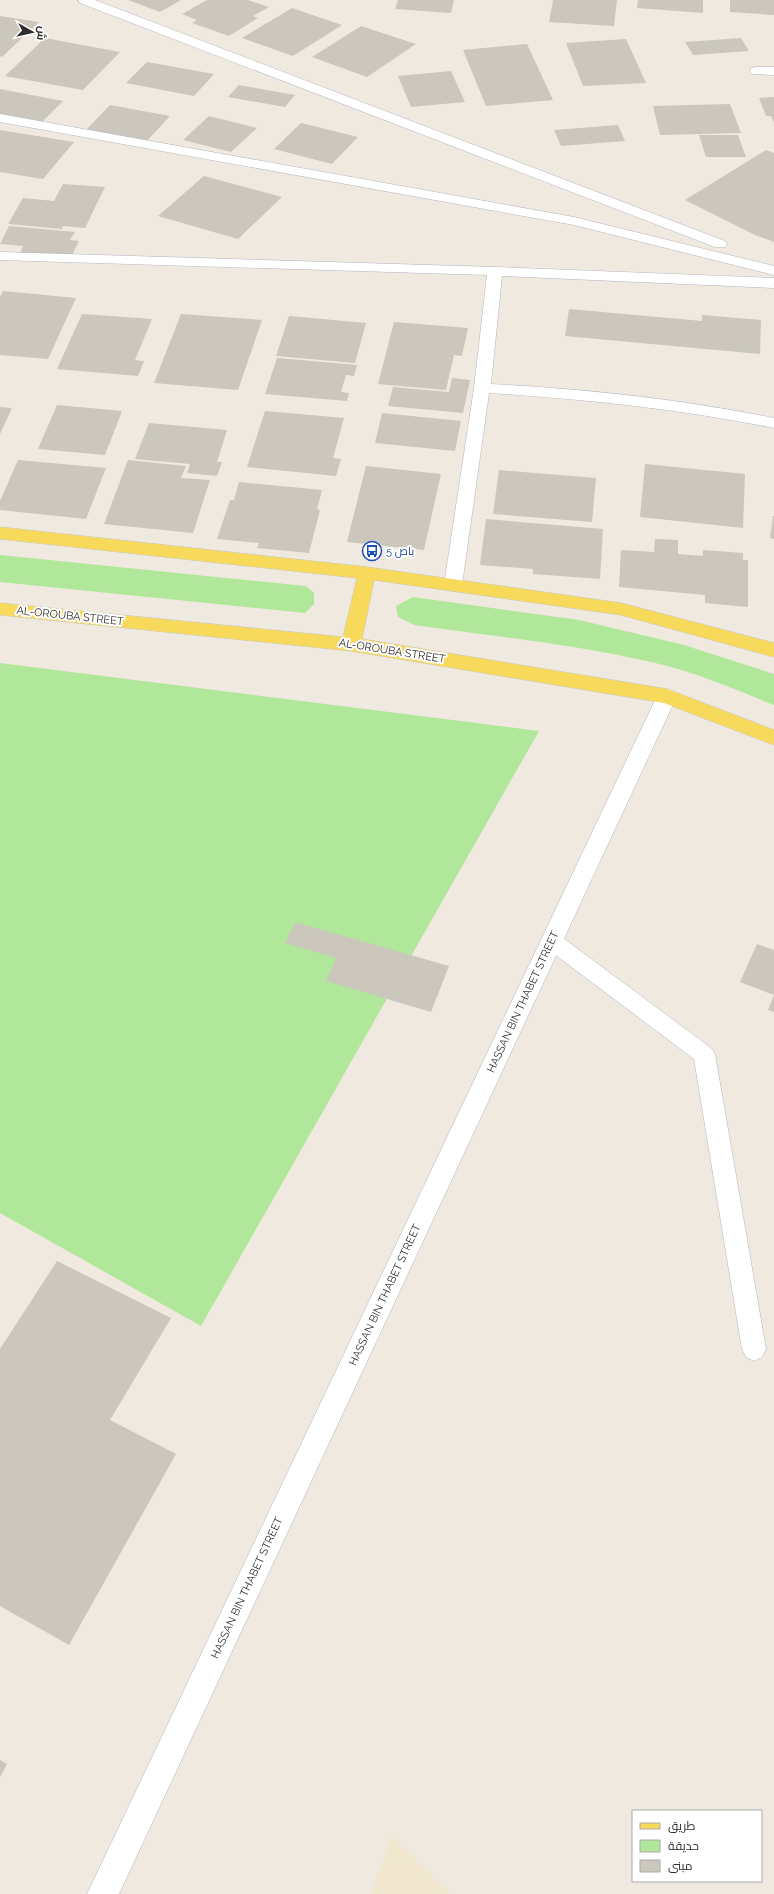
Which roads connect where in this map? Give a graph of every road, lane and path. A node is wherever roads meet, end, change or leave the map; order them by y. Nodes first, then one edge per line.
1 (84, 0) edge
2 (756, 71) dead end
3 (774, 71) edge
4 (0, 118) edge
5 (0, 256) edge
6 (774, 265) edge
7 (495, 271) junction
8 (774, 271) edge
9 (774, 283) edge
10 (482, 388) junction
11 (774, 423) edge
12 (0, 533) edge
13 (367, 573) junction
14 (453, 585) junction
15 (0, 609) edge
16 (351, 644) junction
17 (774, 650) edge
18 (668, 696) junction
19 (774, 738) edge
20 (552, 940) junction
21 (754, 1349) dead end
22 (103, 1894) edge

1 - 6 street
2 - 3 street
4 - 8 street
5 - 7 street
7 - 9 street
7 - 10 street
10 - 11 street
10 - 14 street
12 - 13 main road
13 - 14 main road
13 - 16 main road
14 - 17 main road
15 - 16 main road, AL-OROUBA STREET
16 - 18 main road, AL-OROUBA STREET
18 - 19 main road, AL-OROUBA STREET
18 - 20 street, HASSAN BIN THABET STREET
20 - 21 lane
20 - 22 street, HASSAN BIN THABET STREET

